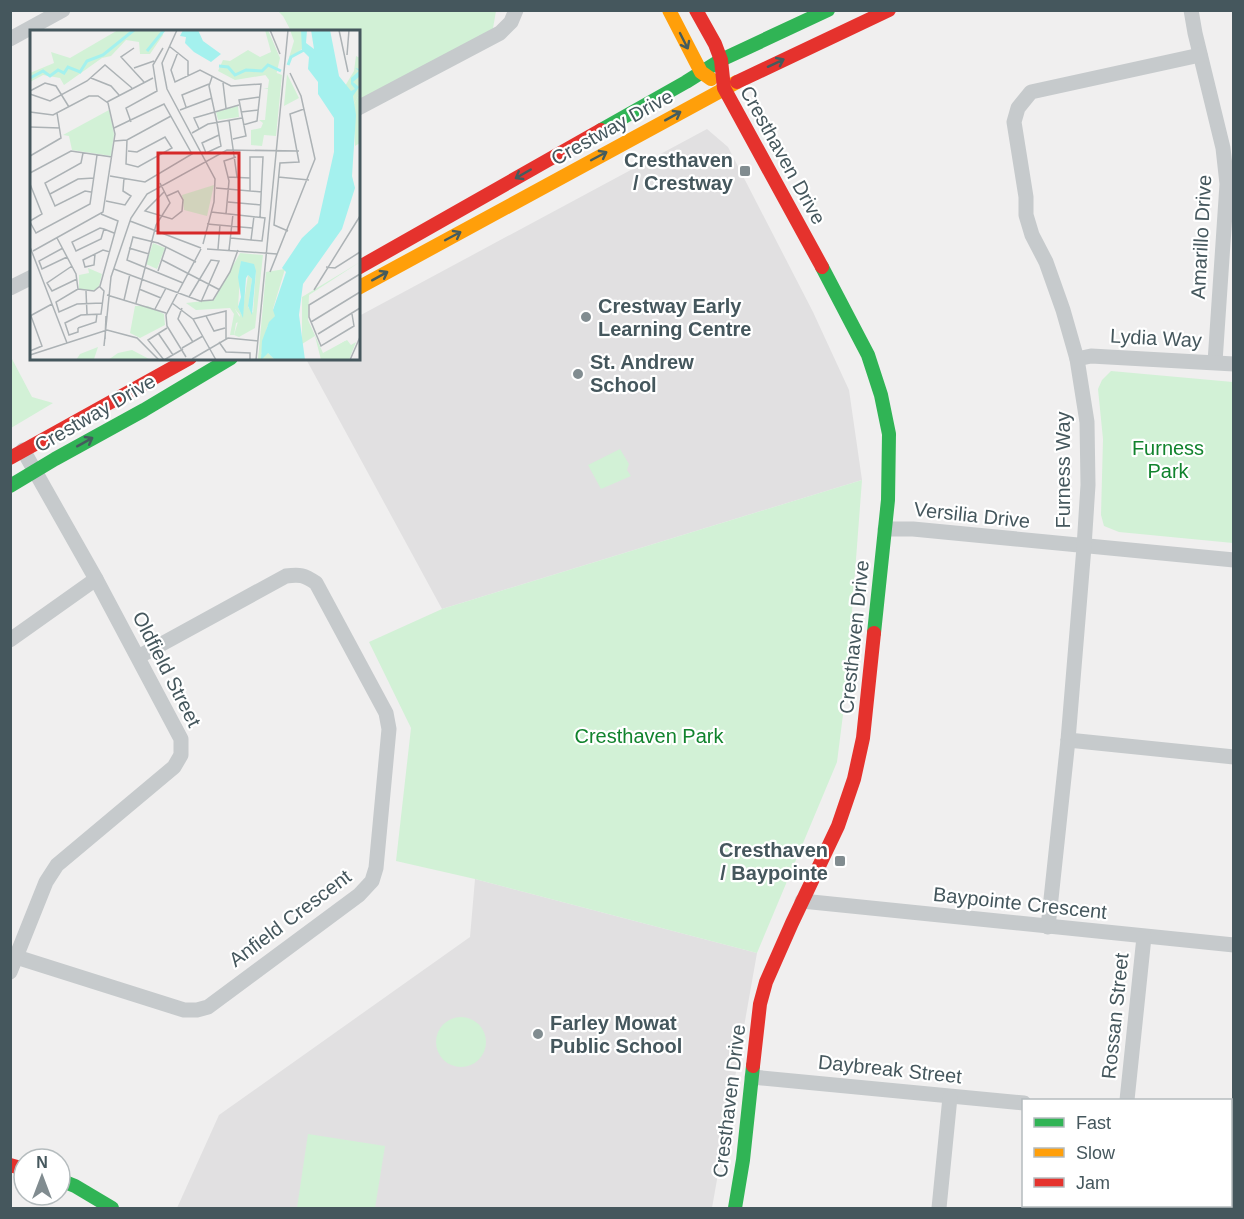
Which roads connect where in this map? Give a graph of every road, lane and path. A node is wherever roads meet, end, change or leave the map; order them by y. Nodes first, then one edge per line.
1 (63, 10) edge
2 (516, 10) edge
3 (669, 10) edge
4 (696, 10) edge
5 (828, 10) edge
6 (889, 10) edge
7 (1191, 10) edge
8 (10, 39) edge
9 (1200, 55) junction
10 (721, 60) junction
11 (701, 72) junction
12 (724, 88) junction
13 (360, 107) edge
14 (360, 267) edge
15 (30, 278) edge
16 (360, 287) edge
17 (10, 288) edge
18 (1077, 359) junction
19 (186, 360) edge
20 (227, 360) edge
21 (1215, 362) junction
22 (1233, 364) edge
23 (17, 454) edge
24 (34, 470) junction
25 (10, 486) edge
26 (885, 529) junction
27 (1084, 547) junction
28 (1233, 560) edge
29 (96, 579) junction
30 (10, 640) edge
31 (138, 657) junction
32 (1068, 740) junction
33 (1233, 757) edge
34 (802, 901) junction
35 (1048, 927) junction
36 (1144, 936) junction
37 (1233, 945) edge
38 (14, 956) edge
39 (10, 972) edge
40 (753, 1077) junction
41 (950, 1097) junction
42 (1127, 1099) edge
43 (1022, 1103) edge
44 (72, 1185) edge
45 (112, 1209) edge
46 (735, 1209) edge
47 (939, 1209) edge

1 - 8 street
2 - 13 street
3 -> 11 street
4 - 10 street
5 - 10 street, Crestway Drive
12 -> 6 street, Crestway Drive
7 - 9 street, Amarillo Drive
9 - 18 street, Furness Way
9 - 21 street, Amarillo Drive
10 - 11 street, Crestway Drive
10 - 12 street
11 - 12 street
11 -> 14 street, Crestway Drive
16 -> 12 street, Crestway Drive
12 - 26 street, Cresthaven Drive
15 - 17 street
18 - 21 street, Lydia Way
18 - 27 street, Furness Way
19 - 23 street, Crestway Drive
24 -> 20 street, Crestway Drive
21 - 22 street, Lydia Way
23 - 24 street, Oldfield Street
24 - 25 street, Crestway Drive
24 - 29 street, Oldfield Street
26 - 27 street, Versilia Drive
26 - 34 street, Cresthaven Drive
27 - 28 street, Versilia Drive
27 - 32 street, Furness Way
29 - 30 street
29 - 31 street, Oldfield Street
31 - 38 street, Oldfield Street
31 - 38 street, Anfield Crescent
32 - 33 street
32 - 35 street, Furness Way
34 - 35 street, Baypointe Crescent
34 - 40 street, Cresthaven Drive
35 - 36 street, Baypointe Crescent
36 - 37 street, Baypointe Crescent
36 - 42 street, Rossan Street
38 - 39 street, Oldfield Street
40 - 41 street, Daybreak Street
40 - 46 street, Cresthaven Drive
41 - 43 street, Daybreak Street
41 - 47 street
44 - 45 street

